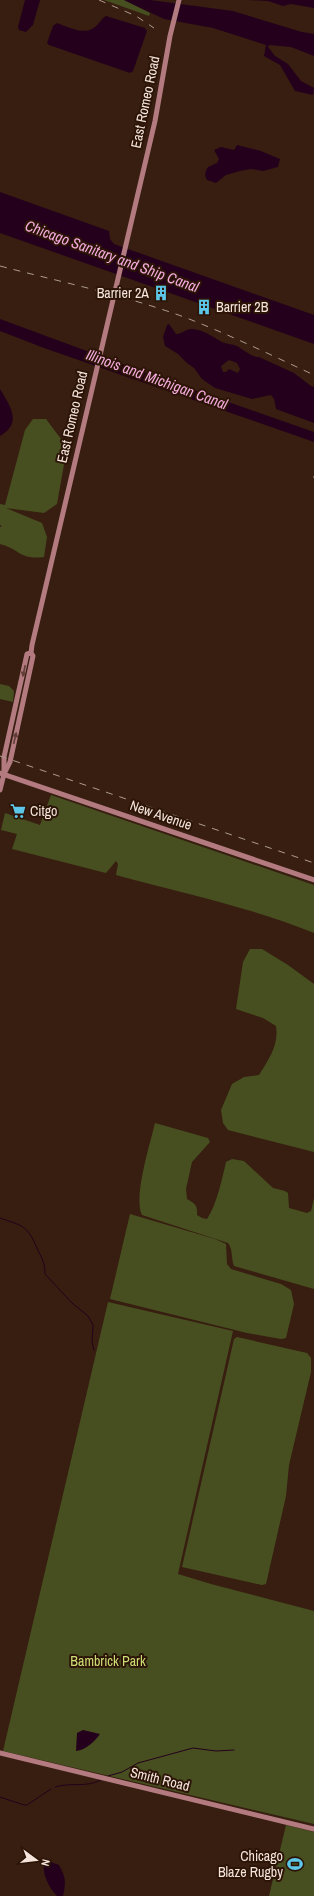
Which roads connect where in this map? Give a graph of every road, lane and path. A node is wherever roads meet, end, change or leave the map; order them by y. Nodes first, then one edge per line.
1 (178, 2) edge
2 (2, 774) edge
3 (0, 790) edge
4 (314, 880) edge
5 (0, 1753) edge
6 (314, 1829) edge

1 - 2 main road, East Romeo Road
2 - 3 main road
2 - 4 main road, New Avenue
5 - 6 main road, Smith Road

